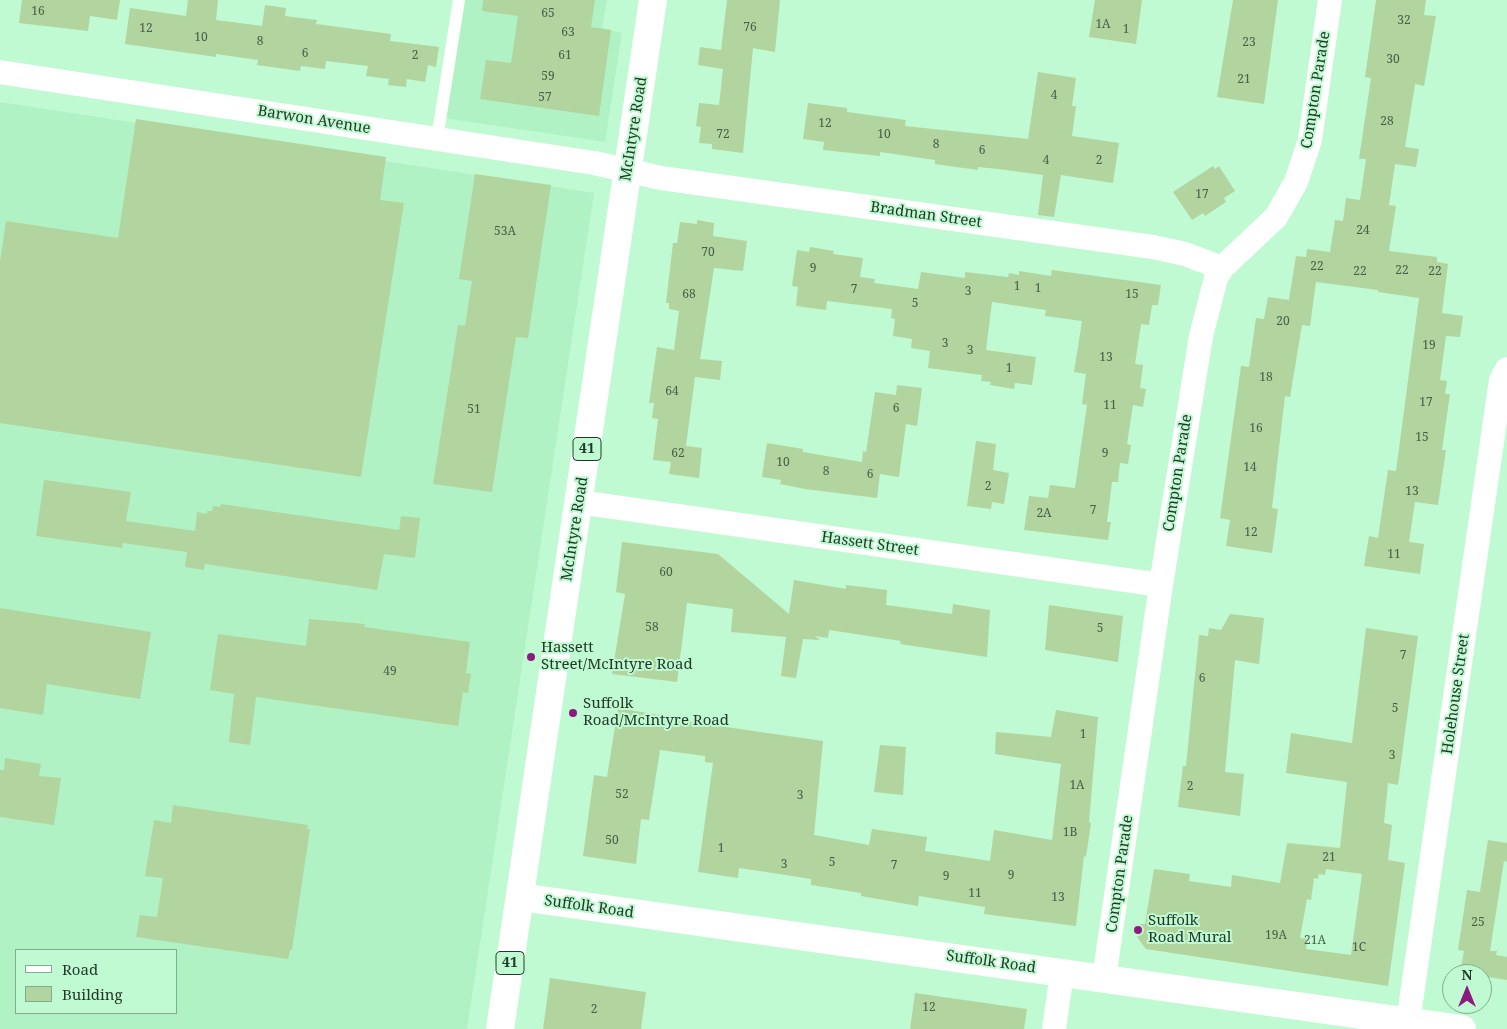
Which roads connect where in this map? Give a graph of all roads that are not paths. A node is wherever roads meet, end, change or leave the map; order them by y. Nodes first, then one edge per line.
1 (459, 0) edge
2 (653, 0) edge
3 (1330, 0) edge
4 (0, 72) edge
5 (437, 139) junction
6 (628, 170) junction
7 (1222, 268) junction
8 (1507, 369) edge
9 (579, 502) junction
10 (1161, 585) junction
11 (520, 897) junction
12 (1062, 973) junction
13 (1104, 978) junction
14 (1351, 1021) edge
15 (1408, 1022) junction
16 (500, 1029) edge
17 (1054, 1029) edge
18 (1462, 1029) edge

1 - 5 lane
2 - 6 main road, McIntyre Road / 41
3 - 7 street, Compton Parade
4 - 5 street, Barwon Avenue
5 - 6 street, Barwon Avenue
6 - 7 street, Bradman Street
6 - 9 main road, McIntyre Road / 41
7 - 10 street, Compton Parade
8 - 15 street, Holehouse Street
9 - 10 street, Hassett Street
9 - 11 main road, McIntyre Road / 41
10 - 13 street, Compton Parade
11 - 12 main road, Suffolk Road
11 - 16 main road, McIntyre Road / 41
12 - 13 main road, Suffolk Road
12 - 17 street
13 - 14 main road, Suffolk Road
14 - 15 main road, Suffolk Road
15 - 18 main road, Suffolk Road

